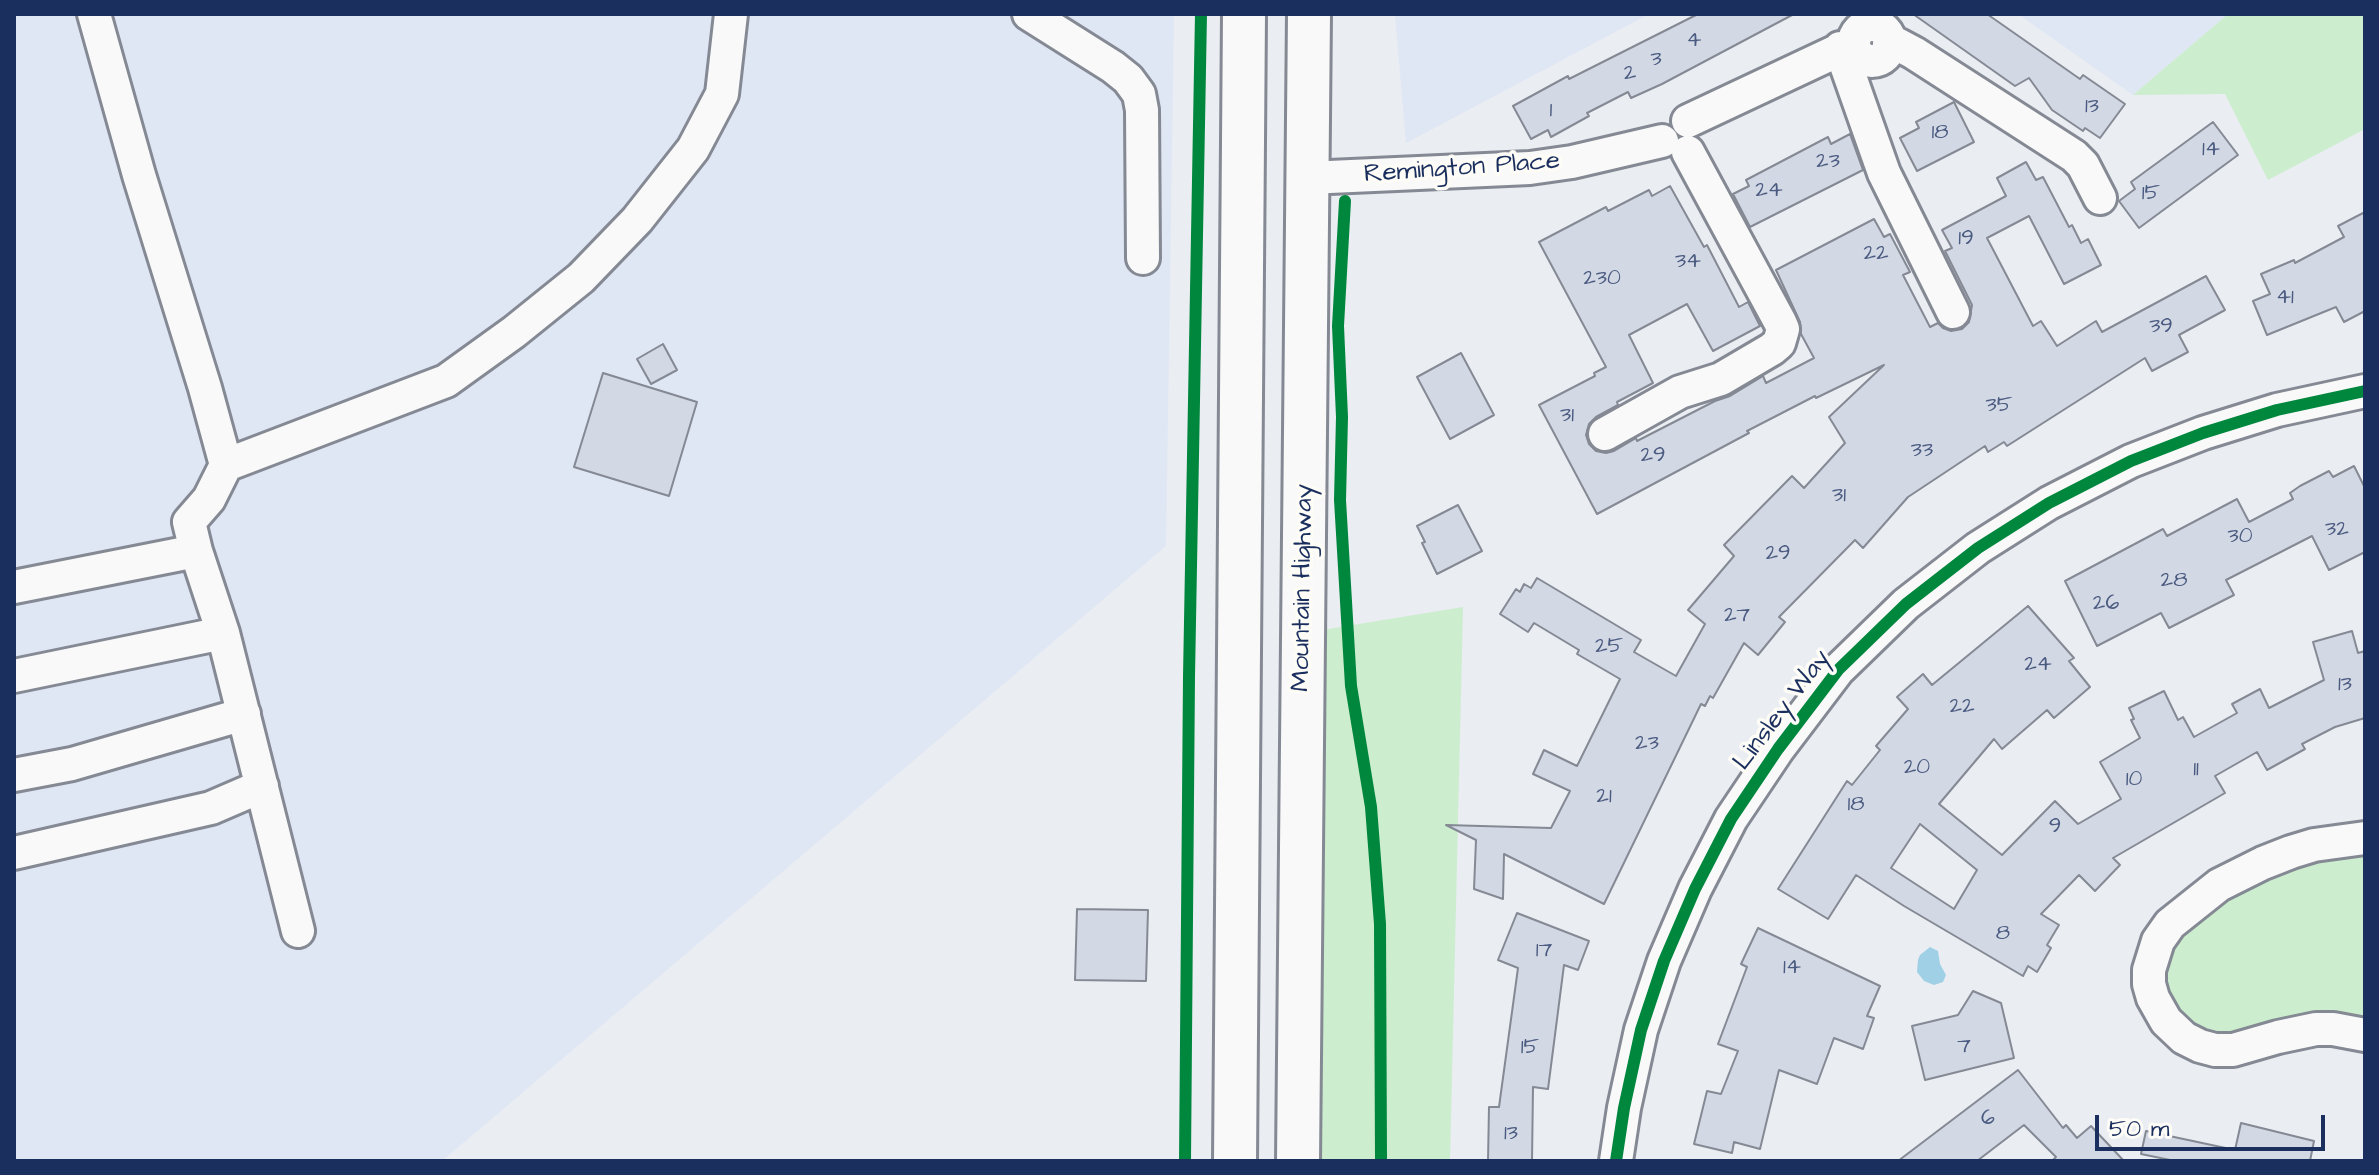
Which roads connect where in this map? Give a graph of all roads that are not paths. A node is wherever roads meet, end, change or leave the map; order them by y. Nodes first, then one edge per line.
1 (94, 14) edge
2 (731, 14) edge
3 (1029, 14) edge
4 (1244, 14) edge
5 (1309, 14) edge
6 (1847, 45) junction
7 (1679, 138) junction
8 (1307, 178) junction
9 (2100, 198) dead end
10 (1143, 258) dead end
11 (1953, 312) dead end
12 (2365, 391) edge
13 (1605, 434) dead end
14 (226, 465) junction
15 (196, 551) junction
16 (14, 587) edge
17 (223, 633) junction
18 (14, 676) edge
19 (244, 714) junction
20 (14, 775) edge
21 (262, 786) junction
22 (2365, 838) edge
23 (14, 853) edge
24 (298, 931) dead end
25 (2365, 1035) edge
26 (1235, 1161) edge
27 (1298, 1161) edge
28 (1616, 1161) edge

1 - 14 street
2 - 14 street
3 - 10 street
4 - 26 main road
5 - 8 main road, Mountain Highway
6 - 7 street, Remington Place
6 - 9 street, Remington Place
6 - 11 street
7 - 8 street, Remington Place
7 - 13 street
8 - 27 main road, Mountain Highway
12 - 28 street, Linsley Way
14 - 15 street
15 - 16 street
15 - 17 street
17 - 18 street
17 - 19 street
19 - 20 street
19 - 21 street
21 - 23 street
21 - 24 street
22 - 25 street

